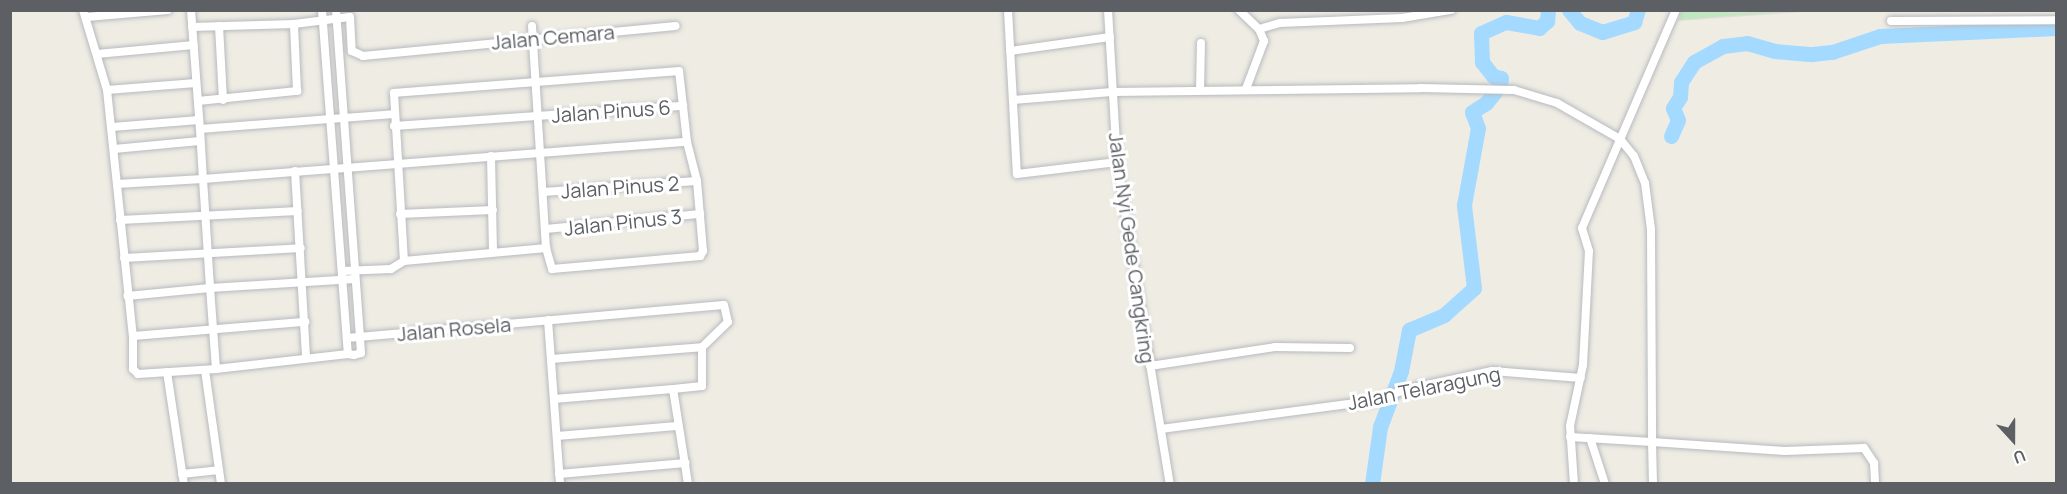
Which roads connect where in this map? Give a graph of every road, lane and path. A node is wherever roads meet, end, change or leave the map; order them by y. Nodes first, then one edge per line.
1 (168, 10) edge
2 (191, 10) edge
3 (322, 10) edge
4 (1008, 10) edge
5 (1108, 10) edge
6 (1239, 10) edge
7 (1451, 10) edge
8 (1676, 10) edge
9 (83, 12) edge
10 (336, 14) edge
11 (323, 20) junction
12 (2056, 20) edge
13 (1891, 21) dead end
14 (294, 24) junction
15 (219, 26) junction
16 (532, 26) dead end
17 (676, 26) dead end
18 (192, 27) junction
19 (1259, 29) junction
20 (1110, 37) junction
21 (532, 40) junction
22 (1201, 44) dead end
23 (194, 45) junction
24 (1010, 51) junction
25 (97, 54) junction
26 (196, 83) junction
27 (535, 83) junction
28 (1246, 89) junction
29 (107, 90) junction
30 (1200, 90) junction
31 (1112, 92) junction
32 (223, 100) junction
33 (1012, 100) junction
34 (198, 101) junction
35 (683, 106) junction
36 (393, 114) junction
37 (538, 116) junction
38 (330, 117) junction
39 (344, 118) junction
40 (199, 124) junction
41 (394, 126) junction
42 (112, 127) junction
43 (1620, 139) junction
44 (200, 141) junction
45 (687, 142) junction
46 (114, 149) junction
47 (541, 153) junction
48 (491, 156) junction
49 (1117, 162) junction
50 (396, 163) junction
51 (333, 166) junction
52 (348, 166) junction
53 (295, 171) junction
54 (202, 179) junction
55 (697, 181) junction
56 (117, 184) junction
57 (543, 192) junction
58 (493, 210) junction
59 (298, 211) junction
60 (399, 214) junction
61 (700, 214) junction
62 (205, 216) junction
63 (120, 220) junction
64 (546, 229) junction
65 (301, 248) junction
66 (546, 248) junction
67 (493, 251) junction
68 (208, 256) junction
69 (124, 258) junction
70 (404, 261) junction
71 (355, 270) junction
72 (342, 271) junction
73 (355, 279) junction
74 (342, 280) junction
75 (303, 282) junction
76 (210, 288) junction
77 (127, 296) junction
78 (548, 320) junction
79 (305, 322) junction
80 (213, 329) junction
81 (133, 336) junction
82 (360, 337) junction
83 (347, 338) junction
84 (702, 347) junction
85 (1350, 348) dead end
86 (348, 354) junction
87 (306, 358) junction
88 (551, 359) junction
89 (1150, 366) junction
90 (216, 369) junction
91 (205, 370) junction
92 (167, 372) junction
93 (1581, 378) junction
94 (673, 389) junction
95 (554, 399) junction
96 (677, 426) junction
97 (1161, 429) junction
98 (557, 436) junction
99 (1570, 437) junction
100 (1590, 438) junction
101 (1652, 442) junction
102 (686, 463) junction
103 (219, 470) junction
104 (182, 474) junction
105 (559, 474) junction
106 (184, 483) edge
107 (221, 483) edge
108 (560, 483) edge
109 (688, 483) edge
110 (1170, 483) edge
111 (1574, 483) edge
112 (1605, 483) edge
113 (1653, 483) edge
114 (1875, 483) edge

1 - 9 street
2 - 18 street
3 - 11 street
4 - 24 street
5 - 20 street, Jalan Nyi Gede Cangkring
6 - 19 street
7 - 19 street
8 - 43 street
9 - 25 street
10 - 11 street
10 - 21 street, Jalan Cemara
10 - 39 street
11 - 14 street
11 - 38 street
12 - 13 street
14 - 15 street
14 - 32 street
15 - 18 street
15 - 32 street
16 - 21 street
17 - 21 street, Jalan Cemara
18 - 23 street
19 - 28 street
20 - 24 street
20 - 31 street, Jalan Nyi Gede Cangkring
21 - 27 street
22 - 30 street
23 - 25 street
23 - 26 street
24 - 33 street
25 - 29 street
26 - 29 street
26 - 34 street
27 - 35 street
27 - 36 street
27 - 37 street
28 - 30 street
28 - 43 street
29 - 42 street
30 - 31 street
31 - 33 street
31 - 49 street, Jalan Nyi Gede Cangkring
32 - 34 street
33 - 49 street
34 - 40 street
35 - 37 street, Jalan Pinus 6
35 - 45 street
36 - 39 street
36 - 41 street
37 - 41 street, Jalan Pinus 6
37 - 47 street
38 - 39 street
38 - 40 street
38 - 51 street
39 - 52 street
40 - 42 street
40 - 44 street
41 - 50 street
42 - 46 street
43 - 93 street
43 - 101 street
44 - 46 street
44 - 54 street
45 - 47 street
45 - 55 street
46 - 56 street
47 - 48 street
47 - 57 street
48 - 50 street
48 - 58 street
49 - 89 street, Jalan Nyi Gede Cangkring
50 - 52 street
50 - 60 street
51 - 52 street
51 - 53 street
51 - 72 street
52 - 71 street
53 - 54 street
53 - 59 street
54 - 56 street
54 - 62 street
55 - 57 street, Jalan Pinus 2
55 - 61 street
56 - 63 street
57 - 64 street
58 - 60 street
58 - 67 street
59 - 62 street
59 - 65 street
60 - 70 street
61 - 64 street, Jalan Pinus 3
61 - 66 street
62 - 63 street
62 - 68 street
63 - 69 street
64 - 66 street
65 - 68 street
65 - 75 street
66 - 67 street
67 - 70 street
68 - 69 street
68 - 76 street
69 - 77 street
70 - 71 street
71 - 72 street
71 - 73 street
72 - 74 street
73 - 74 street
73 - 82 street
74 - 75 street
74 - 83 street
75 - 76 street
75 - 79 street
76 - 77 street
76 - 80 street
77 - 81 street
78 - 82 street, Jalan Rosela
78 - 84 street, Jalan Rosela
78 - 88 street
79 - 80 street
79 - 87 street
80 - 81 street
80 - 90 street
81 - 92 street
82 - 83 street, Jalan Rosela
82 - 86 street
83 - 86 street
84 - 88 street
84 - 94 street
85 - 89 street
86 - 87 street
87 - 90 street
88 - 95 street
89 - 97 street, Jalan Nyi Gede Cangkring
90 - 91 street
91 - 92 street
91 - 103 street
92 - 104 street
93 - 97 street, Jalan Telaragung
93 - 99 street
94 - 95 street
94 - 96 street
95 - 98 street
96 - 98 street
96 - 102 street
97 - 110 street, Jalan Nyi Gede Cangkring
98 - 105 street
99 - 100 street
99 - 111 street
100 - 101 street
100 - 112 street
101 - 113 street
101 - 114 street
102 - 105 street
102 - 109 street
103 - 104 street
103 - 107 street
104 - 106 street
105 - 108 street

